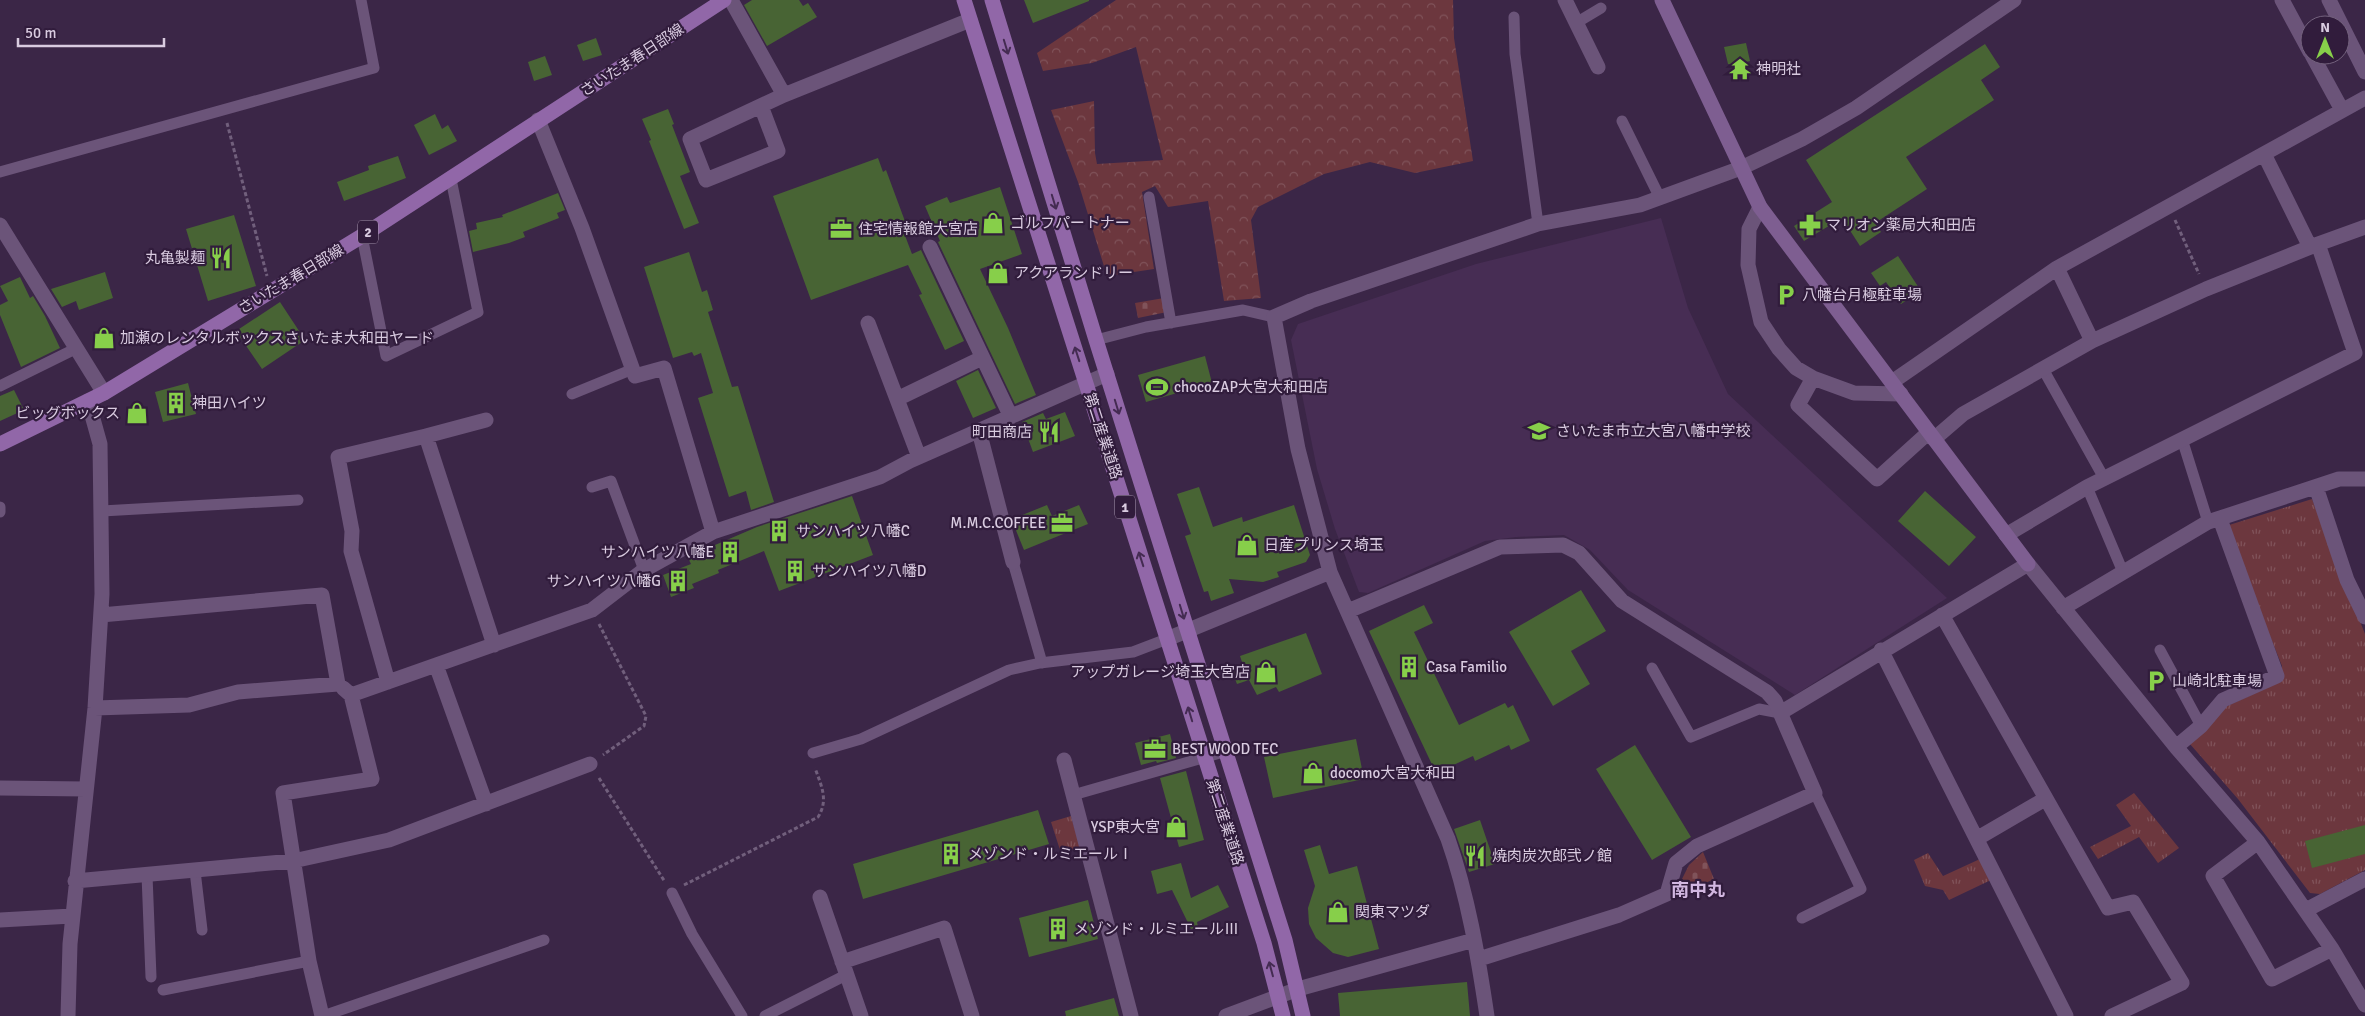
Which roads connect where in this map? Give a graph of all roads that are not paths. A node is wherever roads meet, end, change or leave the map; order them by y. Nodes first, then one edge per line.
1 (361, 0) edge
2 (724, 0) edge
3 (730, 0) edge
4 (964, 0) edge
5 (992, 0) edge
6 (1565, 0) edge
7 (1662, 0) edge
8 (2014, 0) edge
9 (2282, 0) edge
10 (2329, 0) edge
11 (1601, 8) dead end
12 (1514, 17) dead end
13 (970, 20) junction
14 (1576, 23) junction
15 (2300, 33) edge
16 (2317, 65) edge
17 (1598, 67) dead end
18 (2365, 72) edge
19 (784, 95) junction
20 (2365, 98) edge
21 (761, 106) junction
22 (2342, 110) junction
23 (538, 120) junction
24 (1622, 121) dead end
25 (2264, 154) junction
26 (1741, 168) junction
27 (0, 172) edge
28 (450, 179) junction
29 (1149, 197) dead end
30 (1660, 198) junction
31 (1760, 207) junction
32 (1538, 224) junction
33 (0, 225) edge
34 (2365, 227) edge
35 (362, 236) junction
36 (2314, 246) junction
37 (930, 247) dead end
38 (2057, 268) junction
39 (1274, 317) junction
40 (868, 323) dead end
41 (1171, 323) junction
42 (1096, 340) junction
43 (2092, 341) junction
44 (77, 348) junction
45 (982, 358) junction
46 (632, 368) junction
47 (2043, 369) junction
48 (1107, 374) junction
49 (1813, 378) junction
50 (1086, 382) junction
51 (0, 386) edge
52 (1896, 388) junction
53 (104, 393) junction
54 (572, 394) dead end
55 (897, 399) junction
56 (88, 401) junction
57 (1011, 417) junction
58 (486, 420) dead end
59 (979, 431) junction
60 (1931, 435) junction
61 (426, 436) junction
62 (2182, 439) junction
63 (0, 444) edge
64 (919, 457) junction
65 (2104, 478) junction
66 (2365, 479) edge
67 (592, 487) dead end
68 (2087, 487) junction
69 (2316, 487) junction
70 (298, 500) dead end
71 (0, 508) edge
72 (102, 511) junction
73 (0, 512) edge
74 (2214, 521) junction
75 (713, 532) junction
76 (2006, 535) junction
77 (1013, 562) joint
78 (2028, 564) junction
79 (644, 570) junction
80 (1330, 572) junction
81 (2122, 572) junction
82 (2063, 608) junction
83 (1348, 611) junction
84 (101, 615) junction
85 (1942, 615) junction
86 (2365, 617) edge
87 (1188, 632) junction
88 (1167, 639) junction
89 (494, 645) junction
90 (1881, 650) junction
91 (2160, 650) dead end
92 (1042, 663) junction
93 (436, 665) junction
94 (1652, 668) dead end
95 (388, 682) junction
96 (338, 684) junction
97 (351, 695) junction
98 (95, 708) junction
99 (1780, 713) junction
100 (2201, 726) junction
101 (2176, 747) junction
102 (1227, 752) junction
103 (814, 753) road end
104 (1204, 757) junction
105 (1064, 760) dead end
106 (590, 764) road end
107 (0, 788) edge
108 (86, 789) junction
109 (1816, 793) junction
110 (1073, 795) junction
111 (2045, 799) junction
112 (486, 804) junction
113 (1978, 838) junction
114 (2258, 842) junction
115 (292, 861) junction
116 (196, 871) junction
117 (148, 875) junction
118 (2365, 879) edge
119 (75, 881) junction
120 (672, 892) road end
121 (820, 897) dead end
122 (2306, 910) junction
123 (72, 916) junction
124 (1802, 918) dead end
125 (0, 920) edge
126 (202, 930) dead end
127 (544, 940) dead end
128 (1474, 940) junction
129 (2332, 949) junction
130 (1479, 959) junction
131 (309, 961) junction
132 (844, 969) junction
133 (151, 976) dead end
134 (1298, 989) junction
135 (163, 990) dead end
136 (1279, 995) junction
137 (2365, 1005) edge
138 (2365, 1014) edge
139 (68, 1016) edge
140 (322, 1016) edge
141 (742, 1016) edge
142 (765, 1016) edge
143 (861, 1016) edge
144 (972, 1016) edge
145 (1130, 1016) edge
146 (1226, 1016) edge
147 (1283, 1016) edge
148 (1303, 1016) edge
149 (1487, 1016) edge
150 (2066, 1016) edge
151 (2112, 1016) edge
152 (2361, 1016) edge

1 - 27 lane
2 - 23 main road, さいたま春日部線 / 2
3 - 19 street
4 - 13 main road, 第二産業道路 / 1
5 -> 42 main road, 第二産業道路 / 1
6 - 14 street
7 - 26 street
8 - 26 street
9 - 15 street
10 - 18 street
11 - 14 lane
12 - 32 lane
13 - 19 street
50 -> 13 main road, 第二産業道路 / 1
14 - 17 street
16 - 22 street
19 - 21 street
20 - 22 street
21 - 21 street
22 - 25 street
23 - 28 main road, さいたま春日部線 / 2
23 - 46 street
24 - 30 lane
25 - 36 street
25 - 38 street
26 - 30 street
26 - 31 street
28 - 35 main road, さいたま春日部線 / 2
28 - 35 lane
29 - 41 lane
30 - 32 street
31 - 49 street
31 - 52 street
32 - 39 street
33 - 44 street
34 - 36 street
35 - 53 main road, さいたま春日部線 / 2
36 - 43 street
36 - 62 street
37 - 45 street
38 - 43 street
38 - 52 street
39 - 41 lane
39 - 80 street
40 - 55 street
41 - 42 lane
42 - 48 main road, 第二産業道路 / 1
43 - 47 street
44 - 51 lane
44 - 53 street
45 - 55 street
45 - 57 street
46 - 54 lane
46 - 75 street
47 - 60 street
47 - 65 lane
48 - 50 street
48 -> 87 main road, 第二産業道路 / 1
49 - 52 street
49 - 60 street
50 - 57 street
88 -> 50 main road, 第二産業道路 / 1
52 - 60 street
53 - 56 main road, さいたま春日部線 / 2
55 - 64 street
56 - 63 main road, さいたま春日部線 / 2
56 - 72 street
57 - 59 street
58 - 61 street
59 - 64 street
59 - 77 street
60 - 76 street
61 - 89 street
61 - 95 street
62 - 65 street
62 - 74 lane
64 - 75 street
65 - 68 street
66 - 69 street
67 - 79 lane
68 - 76 street
68 - 81 lane
69 - 74 street
69 - 86 street
70 - 72 lane
71 - 73 lane
72 - 84 street
74 - 81 street
74 - 100 street
75 - 79 street
76 - 78 street
77 - 92 lane
78 - 82 street
78 - 85 street
79 - 89 street
80 - 83 street
80 - 87 street
81 - 82 street
82 - 101 street
83 - 99 street
83 - 128 street
84 - 96 street
84 - 98 street
85 - 90 street
85 - 111 street
87 - 88 street
87 - 102 main road, 第二産業道路 / 1
88 - 92 lane
104 -> 88 main road, 第二産業道路 / 1
89 - 93 street
90 - 99 street
90 - 113 street
91 - 100 lane
92 - 103 lane
93 - 95 street
93 - 112 street
94 - 99 lane
95 - 97 street
96 - 97 street
96 - 98 street
97 - 115 street
98 - 108 street
99 - 109 street
100 - 101 street
101 - 114 street
102 - 104 lane
102 - 134 main road, 第二産業道路 / 1
104 - 110 lane
136 -> 104 main road, 第二産業道路 / 1
105 - 110 street
106 - 112 street
107 - 108 street
108 - 119 street
109 - 124 lane
109 - 130 street
110 - 145 street
111 - 113 street
111 - 151 street
112 - 115 street
113 - 150 street
114 - 122 street
114 - 129 street
115 - 116 street
115 - 131 street
116 - 117 street
116 - 126 lane
117 - 119 street
117 - 133 lane
118 - 122 street
119 - 123 street
120 - 141 lane
121 - 132 street
122 - 129 street
123 - 125 street
123 - 139 street
127 - 140 lane
128 - 130 street
128 - 134 street
129 - 137 street
130 - 149 street
131 - 135 lane
131 - 140 street
132 - 142 lane
132 - 143 street
132 - 144 street
134 - 136 street
134 - 148 main road, 第二産業道路 / 1
136 - 146 street
136 - 147 main road, 第二産業道路 / 1
138 - 152 street

